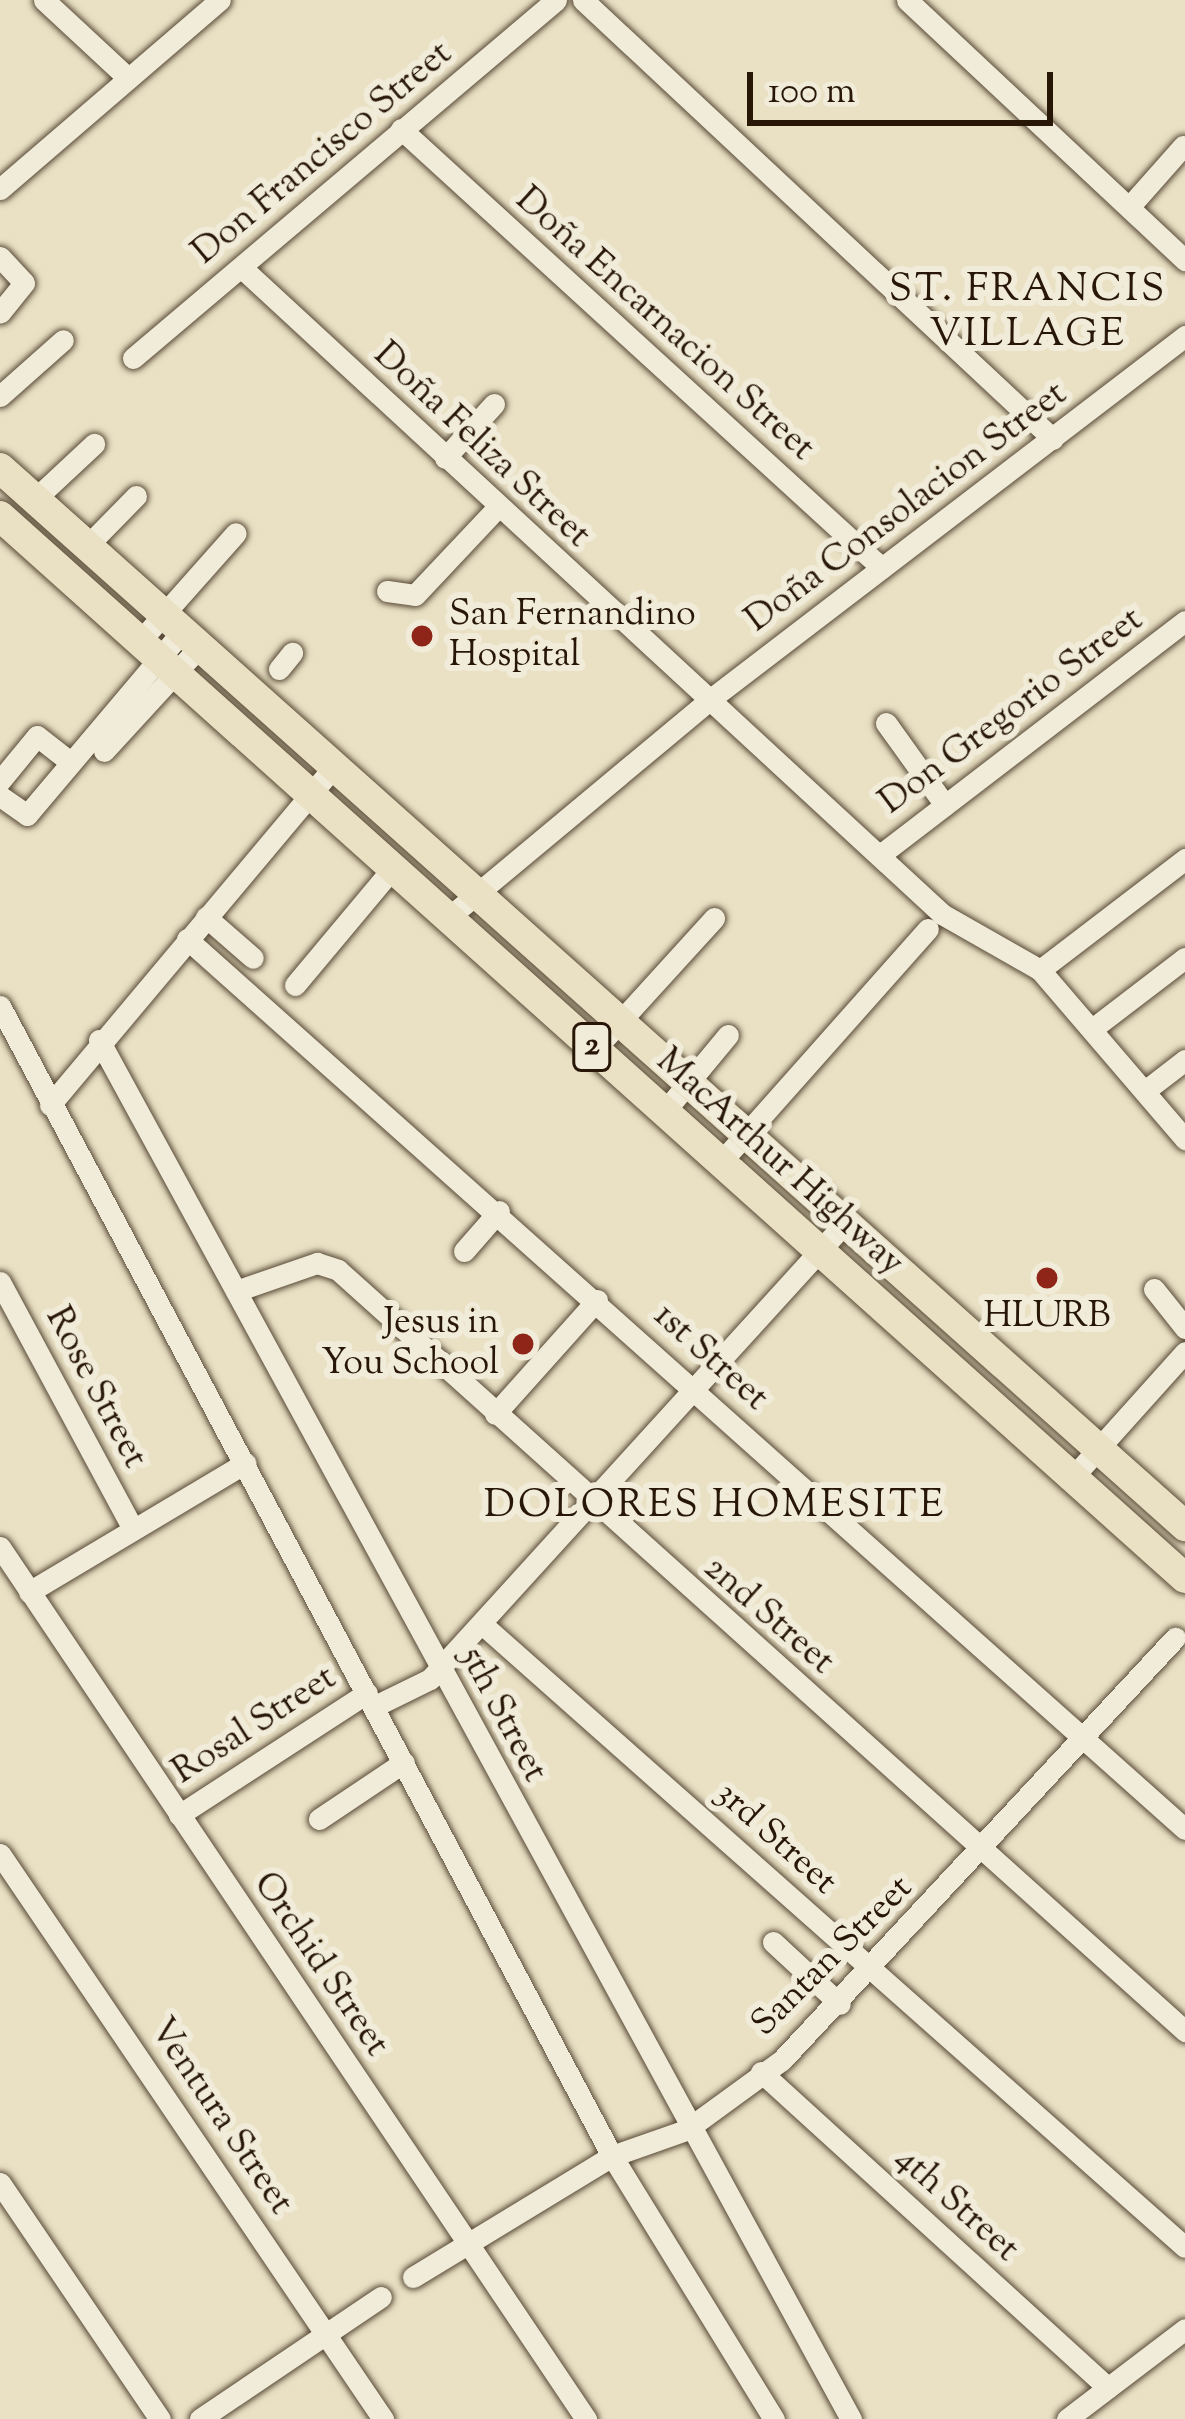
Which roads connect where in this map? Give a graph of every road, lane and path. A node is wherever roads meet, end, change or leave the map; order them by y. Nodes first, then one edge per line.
1 (44, 0) edge
2 (220, 0) edge
3 (556, 0) edge
4 (583, 0) edge
5 (907, 0) edge
6 (128, 78) junction
7 (401, 130) junction
8 (1183, 146) edge
9 (0, 189) edge
10 (1130, 206) junction
11 (0, 257) edge
12 (1185, 260) edge
13 (242, 268) junction
14 (0, 313) edge
15 (1185, 336) edge
16 (63, 340) dead end
17 (133, 358) dead end
18 (0, 396) edge
19 (494, 404) dead end
20 (1053, 439) junction
21 (94, 444) dead end
22 (445, 458) junction
23 (0, 468) edge
24 (136, 496) dead end
25 (35, 499) junction
26 (497, 508) junction
27 (0, 516) edge
28 (236, 532) dead end
29 (87, 545) junction
30 (882, 568) junction
31 (387, 591) dead end
32 (1185, 622) edge
33 (183, 629) junction
34 (158, 657) junction
35 (708, 700) junction
36 (886, 723) dead end
37 (104, 752) dead end
38 (69, 761) junction
39 (335, 765) junction
40 (0, 781) edge
41 (309, 794) junction
42 (0, 796) edge
43 (945, 805) junction
44 (880, 855) junction
45 (1185, 859) edge
46 (393, 868) junction
47 (475, 890) junction
48 (206, 917) junction
49 (448, 917) junction
50 (714, 918) dead end
51 (935, 921) junction
52 (187, 939) junction
53 (253, 958) dead end
54 (1185, 958) edge
55 (1040, 970) junction
56 (295, 985) dead end
57 (0, 1006) edge
58 (621, 1023) junction
59 (1092, 1029) junction
60 (728, 1035) dead end
61 (99, 1040) junction
62 (595, 1049) junction
63 (1185, 1060) edge
64 (688, 1083) junction
65 (1146, 1090) junction
66 (50, 1105) junction
67 (664, 1112) junction
68 (747, 1136) junction
69 (1185, 1139) edge
70 (720, 1163) junction
71 (499, 1210) junction
72 (845, 1222) junction
73 (817, 1250) junction
74 (464, 1251) dead end
75 (0, 1282) edge
76 (1154, 1289) dead end
77 (236, 1292) junction
78 (597, 1300) junction
79 (1185, 1328) edge
80 (1185, 1352) edge
81 (693, 1387) junction
82 (495, 1414) junction
83 (1097, 1450) junction
84 (245, 1463) junction
85 (1072, 1478) junction
86 (587, 1500) junction
87 (1185, 1526) edge
88 (132, 1527) junction
89 (0, 1547) edge
90 (1185, 1578) edge
91 (29, 1592) junction
92 (482, 1624) junction
93 (1175, 1638) dead end
94 (439, 1667) junction
95 (371, 1699) junction
96 (1086, 1741) junction
97 (404, 1762) junction
98 (179, 1815) junction
99 (1180, 1816) edge
100 (319, 1819) dead end
101 (982, 1849) junction
102 (0, 1854) edge
103 (773, 1942) dead end
104 (874, 1971) junction
105 (840, 2003) junction
106 (1185, 2031) edge
107 (760, 2072) junction
108 (686, 2130) junction
109 (612, 2156) junction
110 (0, 2183) edge
111 (465, 2238) junction
112 (1185, 2247) edge
113 (413, 2277) dead end
114 (381, 2297) dead end
115 (1185, 2329) edge
116 (327, 2333) junction
117 (1108, 2388) junction
118 (160, 2419) edge
119 (200, 2419) edge
120 (383, 2419) edge
121 (586, 2419) edge
122 (774, 2419) edge
123 (851, 2419) edge
124 (1067, 2419) edge

1 - 6 street
2 - 6 street
3 - 7 street, Don Francisco Street
4 - 20 street
5 - 10 street
6 - 9 street
7 - 13 street, Don Francisco Street
7 - 30 street, Doña Encarnacion Street
8 - 10 street
10 - 12 street
11 - 14 street
13 - 17 street, Don Francisco Street
13 - 22 street, Doña Feliza Street
15 - 20 street, Doña Consolacion Street
16 - 18 street
19 - 22 street
20 - 30 street, Doña Consolacion Street
21 - 25 street
22 - 26 street, Doña Feliza Street
23 - 25 highway, MacArthur Highway / 2
24 - 29 street
25 - 29 highway, MacArthur Highway / 2
26 - 31 street
26 - 35 street, Doña Feliza Street
27 - 34 highway, MacArthur Highway / 2
28 - 33 street
29 - 33 highway, MacArthur Highway / 2
30 - 35 street, Doña Consolacion Street
32 - 43 street, Don Gregorio Street
33 - 34 street
33 - 34 street
33 - 39 highway, MacArthur Highway / 2
34 - 37 street
34 - 38 street
34 - 41 highway, MacArthur Highway / 2
35 - 44 street, Doña Feliza Street
35 - 47 street, Doña Consolacion Street
36 - 43 street
38 - 40 street
38 - 42 street
39 - 41 street
39 - 47 highway, MacArthur Highway / 2
41 - 46 highway, MacArthur Highway / 2
41 - 48 street
43 - 44 street, Don Gregorio Street
44 - 51 street, Doña Feliza Street
45 - 55 street
46 - 49 highway, MacArthur Highway / 2
46 - 56 street
47 - 49 street, Doña Consolacion Street
47 - 58 highway, MacArthur Highway / 2
48 - 52 street
48 - 53 street
49 - 62 highway, MacArthur Highway / 2
50 - 58 street
51 - 55 street, Doña Feliza Street
51 - 68 street
52 - 61 street
52 - 71 street, 1st Street
54 - 59 street
55 - 59 street, Doña Feliza Street
57 - 66 street
58 - 62 street
58 - 64 highway, MacArthur Highway / 2
59 - 65 street, Doña Feliza Street
60 - 64 street
61 - 66 street
61 - 77 street, 5th Street
62 - 67 highway, MacArthur Highway / 2
63 - 65 street
64 - 67 street
64 - 68 highway, MacArthur Highway / 2
65 - 69 street, Doña Feliza Street
66 - 84 street
67 - 70 highway, MacArthur Highway / 2
68 - 70 street
68 - 72 highway, MacArthur Highway / 2
70 - 73 highway, MacArthur Highway / 2
71 - 74 street
71 - 78 street, 1st Street
72 - 73 street, Rosal Street
72 - 83 highway, MacArthur Highway / 2
73 - 81 street, Rosal Street
73 - 85 highway, MacArthur Highway / 2
75 - 88 street, Rose Street
76 - 79 street
77 - 82 street, 2nd Street
77 - 94 street, 5th Street
78 - 81 street, 1st Street
78 - 82 street
80 - 83 street
81 - 86 street, Rosal Street
81 - 96 street, 1st Street
82 - 86 street, 2nd Street
83 - 85 street
83 - 87 highway, MacArthur Highway / 2
84 - 88 street
84 - 95 street
85 - 90 highway, MacArthur Highway / 2
86 - 92 street, Rosal Street
86 - 101 street, 2nd Street
88 - 91 street
89 - 91 street, Orchid Street
91 - 98 street, Orchid Street
92 - 94 street, Rosal Street
92 - 104 street, 3rd Street
93 - 96 street, Santan Street
94 - 95 street, Rosal Street
94 - 108 street, 5th Street
95 - 97 street
95 - 98 street, Rosal Street
96 - 99 street, 1st Street
96 - 101 street, Santan Street
97 - 100 street
97 - 109 street
98 - 111 street, Orchid Street
101 - 104 street, Santan Street
101 - 106 street, 2nd Street
102 - 116 street, Ventura Street
103 - 105 street
104 - 105 street, Santan Street
104 - 112 street, 3rd Street
105 - 107 street, Santan Street
107 - 108 street, Santan Street
107 - 117 street, 4th Street
108 - 109 street, Santan Street
108 - 123 street, 5th Street
109 - 111 street, Santan Street
109 - 122 street
110 - 118 street
111 - 113 street, Santan Street
111 - 121 street, Orchid Street
114 - 116 street
115 - 117 street
116 - 119 street
116 - 120 street, Ventura Street
117 - 124 street

